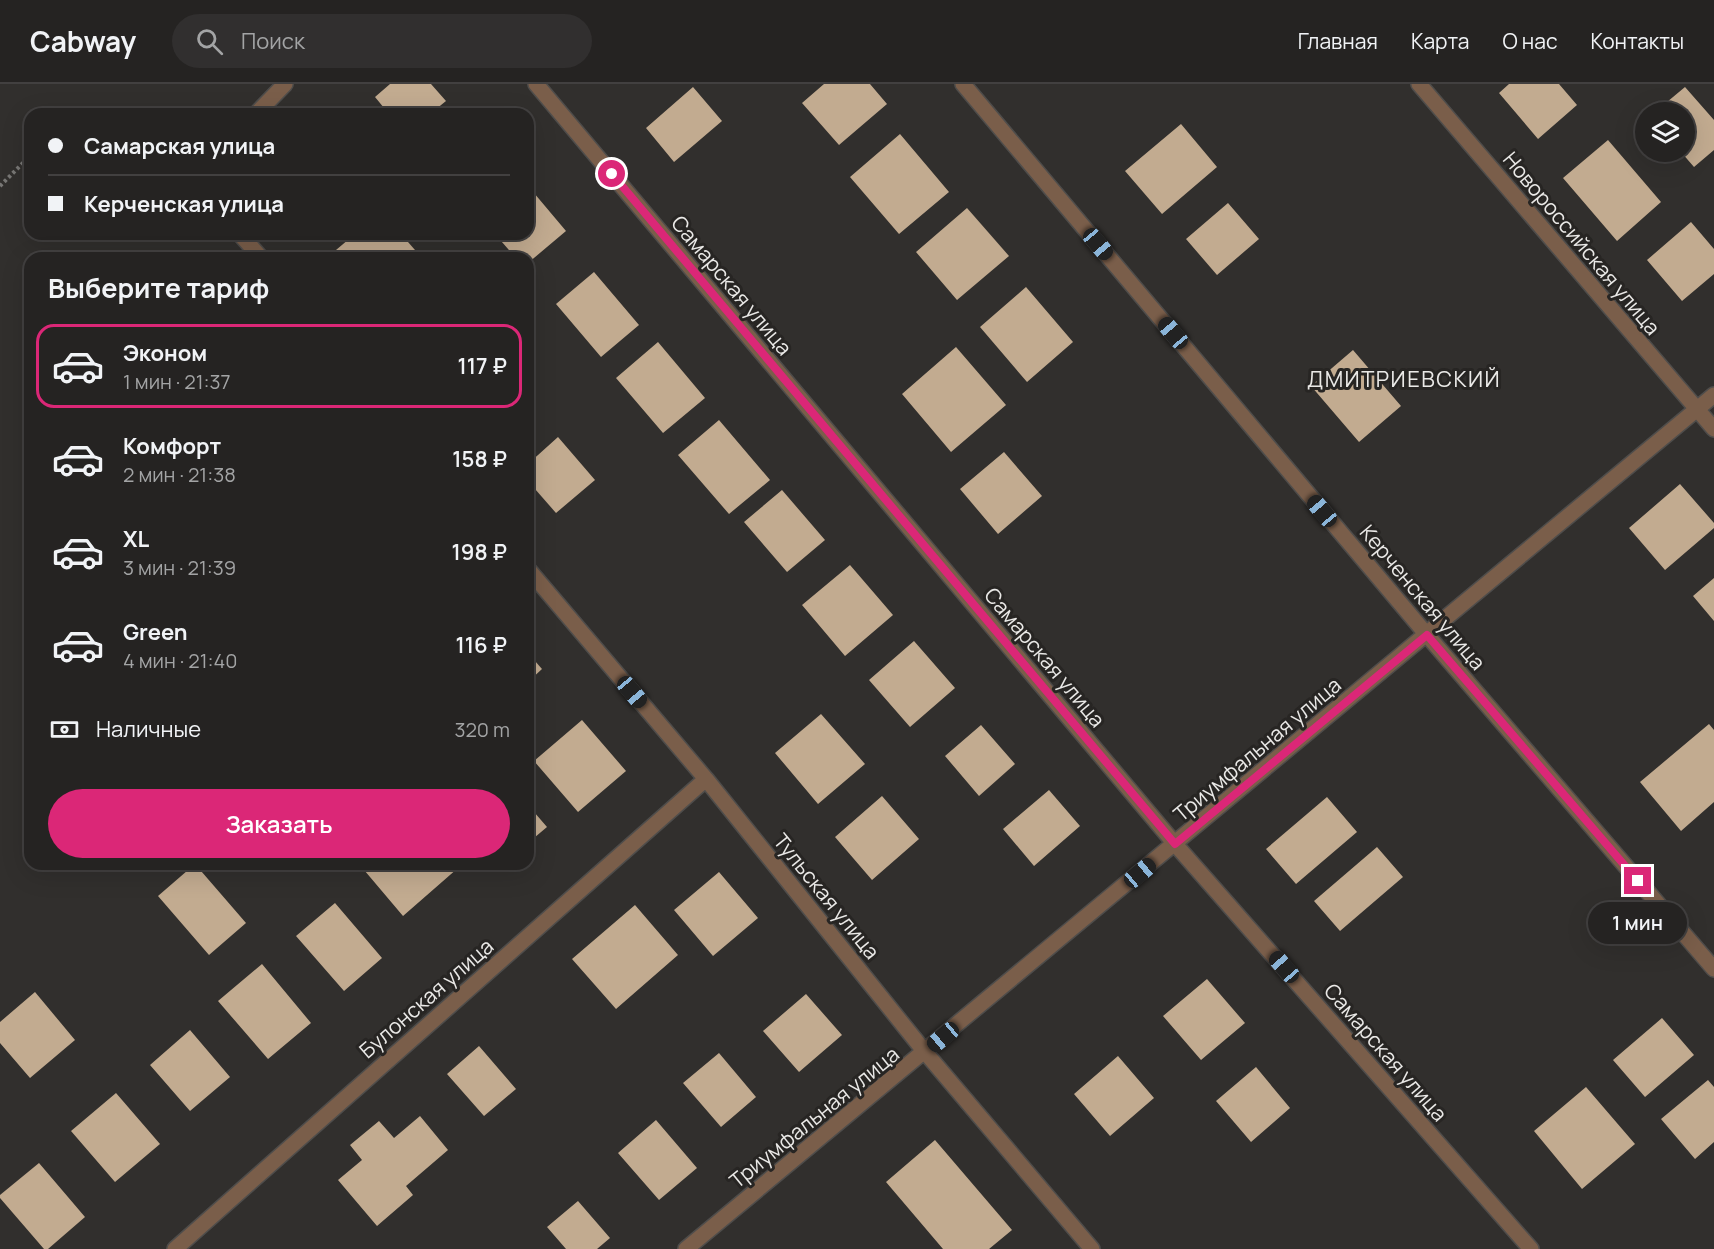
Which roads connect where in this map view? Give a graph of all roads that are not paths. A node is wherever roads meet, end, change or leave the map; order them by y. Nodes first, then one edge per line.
1 (285, 84) edge
2 (536, 84) edge
3 (963, 84) edge
4 (1419, 84) edge
5 (262, 108) edge
6 (245, 240) edge
7 (256, 252) edge
8 (1714, 395) edge
9 (1697, 410) junction
10 (1714, 429) edge
11 (534, 576) edge
12 (1427, 635) junction
13 (706, 779) junction
14 (1175, 844) junction
15 (1714, 969) edge
16 (925, 1052) junction
17 (175, 1249) edge
18 (687, 1249) edge
19 (1092, 1249) edge
20 (1531, 1249) edge

1 - 5 street
2 - 14 street, Самарская улица
3 - 12 street, Керченская улица
4 - 9 street, Новороссийская улица
6 - 7 street
8 - 9 street, Триумфальная улица
9 - 10 street, Новороссийская улица
9 - 12 street, Триумфальная улица
11 - 13 street, Тульская улица
12 - 14 street, Триумфальная улица
12 - 15 street, Керченская улица
13 - 16 street, Тульская улица
13 - 17 street, Булонская улица
14 - 16 street, Триумфальная улица
14 - 20 street, Самарская улица
16 - 18 street, Триумфальная улица
16 - 19 street, Тульская улица

